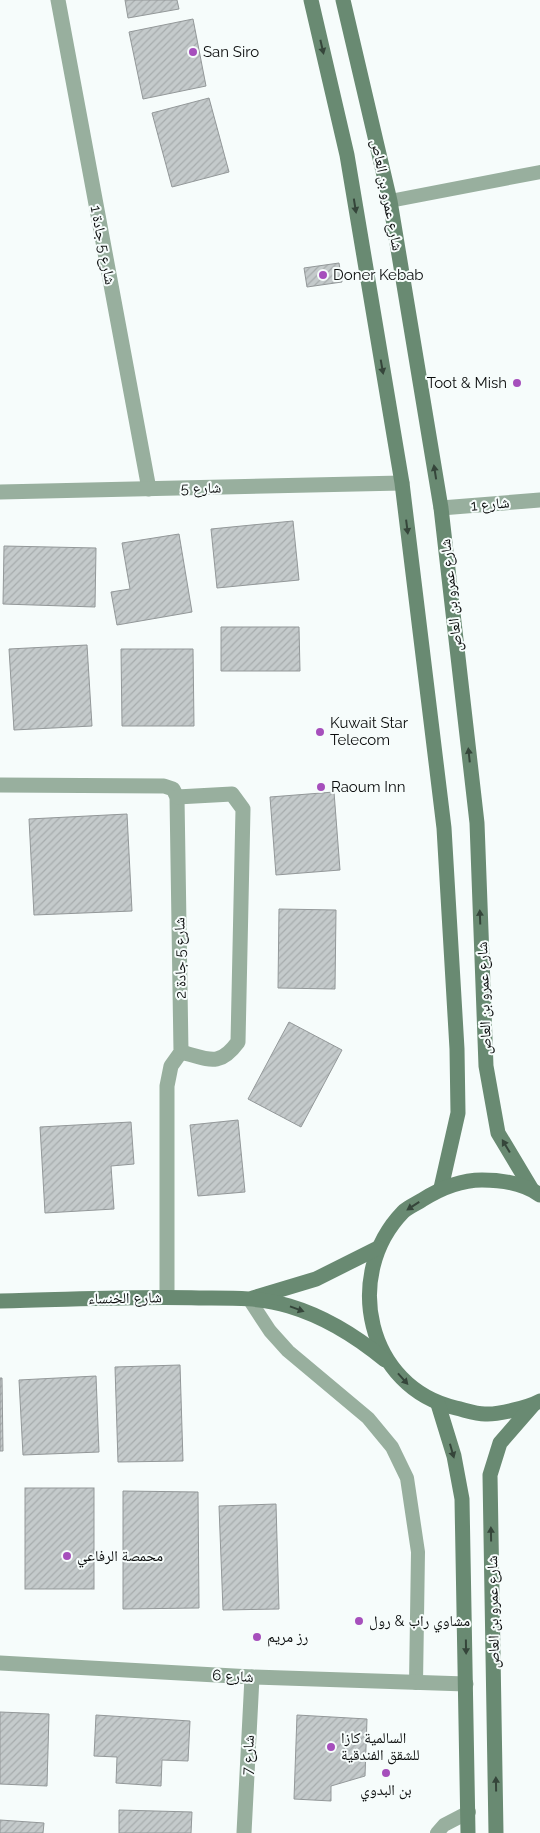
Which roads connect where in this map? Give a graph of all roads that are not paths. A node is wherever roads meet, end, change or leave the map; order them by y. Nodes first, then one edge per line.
1 (58, 0) edge
2 (311, 0) edge
3 (343, 0) edge
4 (540, 172) edge
5 (390, 201) junction
6 (402, 483) junction
7 (149, 489) junction
8 (0, 492) edge
9 (540, 500) edge
10 (441, 508) junction
11 (0, 785) edge
12 (177, 796) junction
13 (181, 1052) junction
14 (441, 1188) junction
15 (535, 1192) edge
16 (378, 1248) junction
17 (167, 1297) junction
18 (249, 1299) junction
19 (0, 1301) edge
20 (389, 1364) junction
21 (536, 1403) edge
22 (438, 1404) junction
23 (0, 1663) edge
24 (252, 1677) junction
25 (416, 1683) junction
26 (466, 1684) junction
27 (469, 1812) junction
28 (244, 1833) edge
29 (437, 1833) edge
30 (468, 1833) edge
31 (496, 1833) edge

1 - 7 street, شارع 5 جادة 1
2 -> 6 main road, شارع عمرو بن العاص
3 - 5 main road, شارع عمرو بن العاص
4 - 5 lane
10 -> 5 main road, شارع عمرو بن العاص
6 - 7 street, شارع 5
6 -> 14 main road, شارع عمرو بن العاص
7 - 8 street, شارع 5
9 - 10 street, شارع 1
15 -> 10 main road, شارع عمرو بن العاص
11 - 12 street
12 - 13 street, شارع 5 جادة 2
12 - 13 street
13 - 17 street, شارع 5 جادة 2
14 - 15 main road
14 -> 16 main road
16 - 18 main road, شارع الخنساء
16 - 20 main road
17 - 18 main road, شارع الخنساء
17 - 19 main road, شارع الخنساء
18 -> 20 main road, شارع الخنساء
18 - 25 lane
20 -> 22 main road
21 - 22 main road
31 -> 21 main road, شارع عمرو بن العاص
22 -> 26 main road, شارع عمرو بن العاص
23 - 24 street, شارع 6
24 - 25 street, شارع 6
24 - 28 street, شارع 7
25 - 26 street, شارع 6
26 - 27 main road, شارع عمرو بن العاص
27 - 29 lane
27 - 30 main road, شارع عمرو بن العاص

